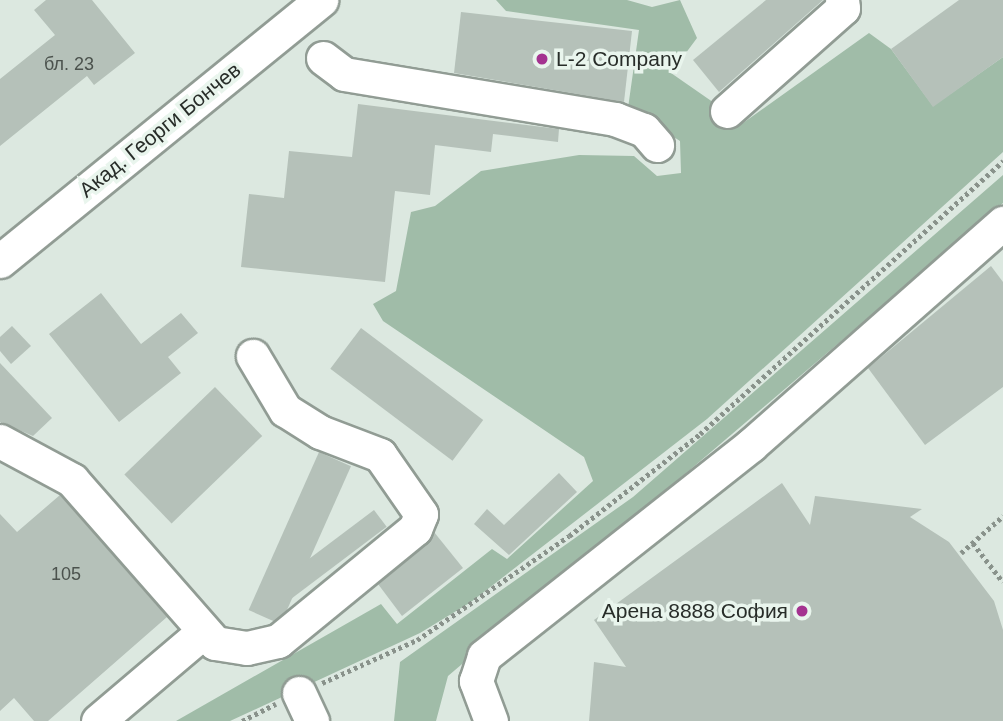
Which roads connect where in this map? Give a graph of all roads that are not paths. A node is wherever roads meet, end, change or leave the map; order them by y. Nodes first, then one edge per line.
1 (321, 0) edge
2 (842, 0) edge
3 (323, 58) dead end
4 (727, 111) dead end
5 (657, 145) dead end
6 (1003, 223) edge
7 (0, 261) edge
8 (253, 356) dead end
9 (0, 441) edge
10 (204, 631) junction
11 (99, 721) edge
12 (491, 721) edge

1 - 7 street, Акад. Георги Бончев
2 - 4 street
3 - 5 street
6 - 12 street
8 - 10 street
9 - 10 street
10 - 11 street

